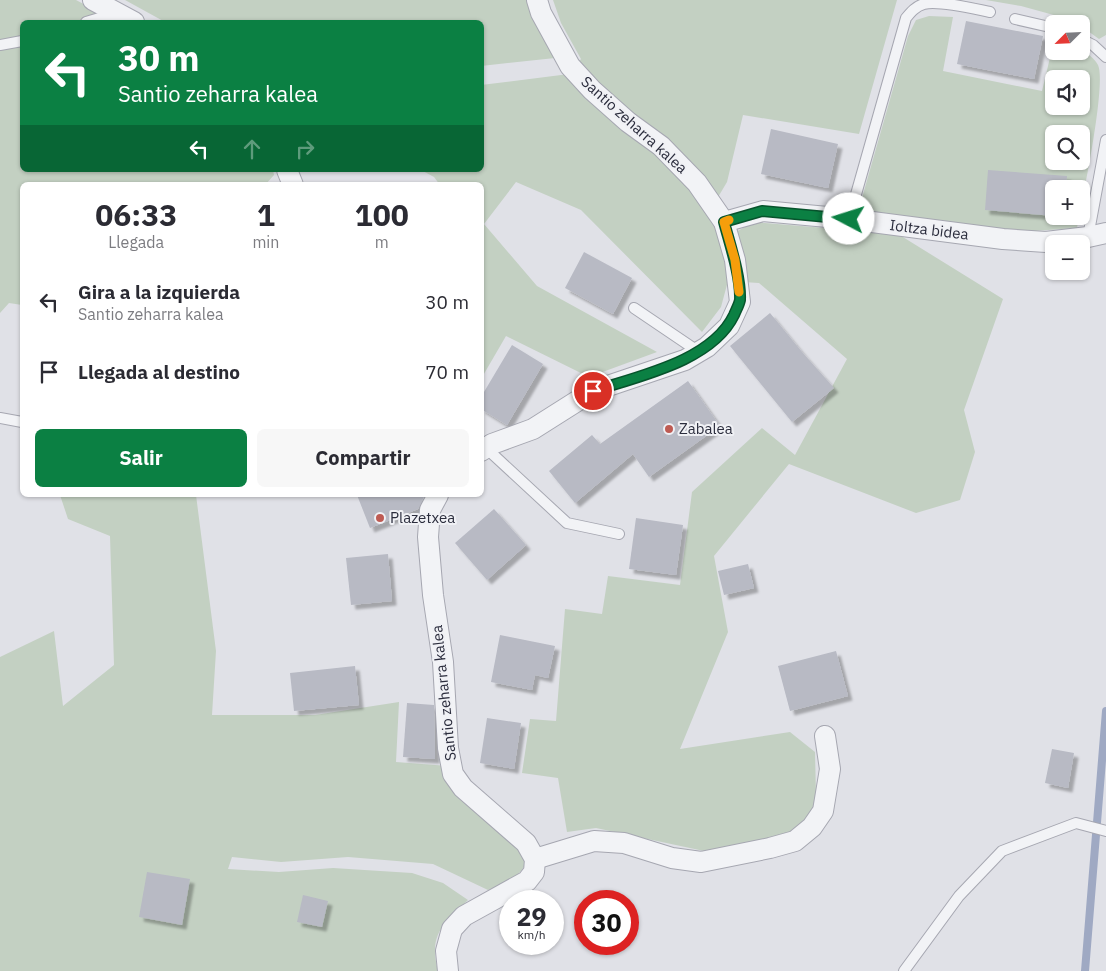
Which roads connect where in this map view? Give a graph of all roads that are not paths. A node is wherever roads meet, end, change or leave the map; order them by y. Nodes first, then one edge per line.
1 (93, 0) edge
2 (537, 0) edge
3 (990, 12) dead end
4 (116, 13) junction
5 (1015, 19) dead end
6 (93, 20) edge
7 (130, 20) edge
8 (1045, 26) edge
9 (20, 41) edge
10 (1090, 43) edge
11 (0, 45) edge
12 (1106, 58) edge
13 (1106, 140) edge
14 (849, 219) junction
15 (724, 222) junction
16 (1097, 235) edge
17 (634, 308) dead end
18 (700, 352) junction
19 (0, 418) edge
20 (20, 422) edge
21 (485, 445) edge
22 (432, 500) edge
23 (619, 534) dead end
24 (825, 736) dead end
25 (1106, 831) edge
26 (535, 859) junction
27 (448, 971) edge
28 (904, 971) edge

1 - 4 street
2 - 15 street, Santio zeharra kalea
3 - 14 lane
4 - 6 lane
4 - 7 street
5 - 8 lane
9 - 11 lane
10 - 12 lane
13 - 16 lane
14 - 15 street, Ioltza bidea
14 - 16 street, Ioltza bidea
15 - 18 street, Santio zeharra kalea
17 - 18 lane
18 - 21 street, Santio zeharra kalea
19 - 20 lane
21 - 23 lane
22 - 26 street, Santio zeharra kalea
24 - 26 street
25 - 28 lane
26 - 27 street

